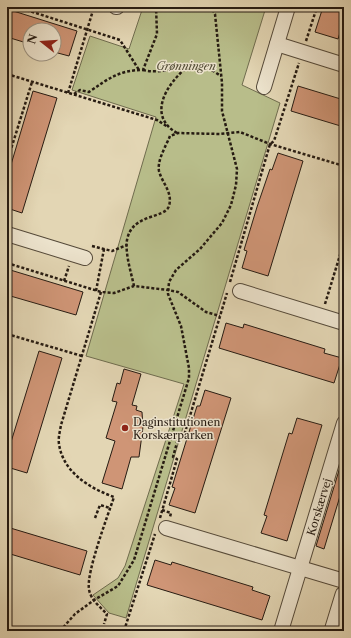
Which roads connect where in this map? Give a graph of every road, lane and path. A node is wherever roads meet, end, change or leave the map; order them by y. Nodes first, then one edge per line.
1 (17, 7) edge
2 (94, 7) edge
3 (156, 7) edge
4 (211, 7) edge
5 (288, 7) edge
6 (317, 7) edge
7 (88, 29) junction
8 (277, 44) junction
9 (303, 52) junction
10 (344, 64) edge
11 (186, 68) junction
12 (139, 70) junction
13 (143, 70) junction
14 (7, 74) edge
15 (222, 76) junction
16 (32, 82) junction
17 (264, 87) dead end
18 (68, 93) junction
19 (73, 94) junction
20 (168, 127) junction
21 (227, 132) junction
22 (178, 133) junction
23 (270, 144) junction
24 (7, 162) edge
25 (344, 166) edge
26 (7, 234) edge
27 (344, 242) edge
28 (127, 245) junction
29 (104, 249) junction
30 (87, 252) joint
31 (7, 263) edge
32 (134, 286) junction
33 (168, 290) junction
34 (96, 291) junction
35 (240, 291) dead end
36 (101, 292) junction
37 (220, 316) junction
38 (321, 316) junction
39 (344, 323) edge
40 (7, 334) edge
41 (82, 356) junction
42 (344, 423) edge
43 (110, 508) junction
44 (95, 518) dead end
45 (160, 529) junction
46 (300, 568) junction
47 (344, 581) edge
48 (344, 596) edge
49 (94, 600) junction
50 (104, 624) dead end
51 (60, 631) edge
52 (124, 631) edge
53 (281, 631) edge
54 (333, 631) edge

1 - 7 path
2 - 7 path
3 - 13 path
4 - 15 path
5 - 8 street
6 - 9 path
7 - 12 path
7 - 18 path
8 - 9 street
8 - 17 street
9 - 10 street
9 - 23 path
11 - 13 path
11 - 15 path
11 - 20 path
12 - 13 path
12 - 19 path
14 - 16 path
15 - 21 path
16 - 18 path
16 - 24 path
18 - 19 path
19 - 20 path
20 - 22 path
21 - 22 path
21 - 23 path
21 - 33 path
22 - 28 path
23 - 25 path
23 - 37 path
26 - 30 street
27 - 38 path
28 - 29 path
28 - 32 path
29 - 30 path
29 - 34 path
31 - 34 path
32 - 33 path
32 - 36 path
33 - 37 path
33 - 49 path
34 - 36 path
35 - 38 street
36 - 41 path
37 - 45 path
38 - 39 street
40 - 41 path
41 - 43 path
42 - 46 street, Korskærvej
43 - 44 path
43 - 49 path
45 - 46 street
45 - 52 path
46 - 47 street
46 - 53 street, Korskærvej
48 - 54 street
49 - 50 path
49 - 51 path

